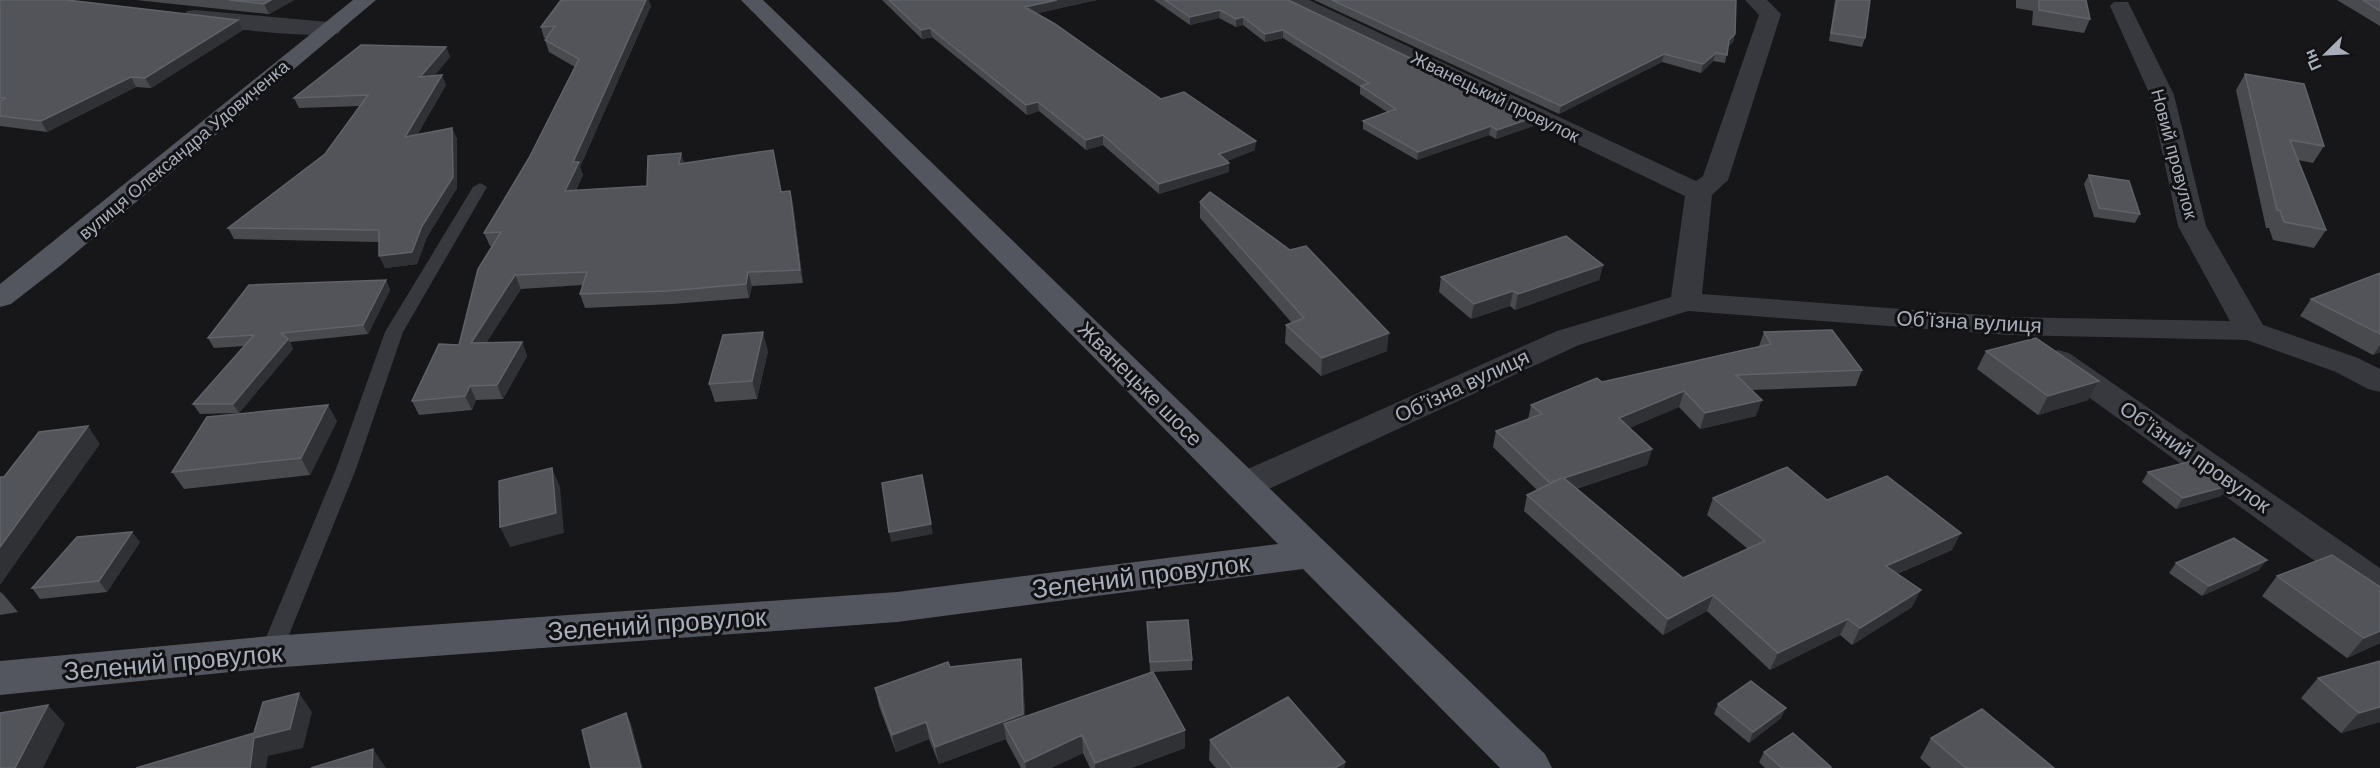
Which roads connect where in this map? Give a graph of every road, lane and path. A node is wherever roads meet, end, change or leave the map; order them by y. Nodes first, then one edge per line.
1 (366, 0) edge
2 (751, 0) edge
3 (1292, 0) edge
4 (1755, 0) edge
5 (2121, 6) dead end
6 (172, 13) edge
7 (331, 28) junction
8 (480, 187) dead end
9 (1699, 192) junction
10 (0, 298) edge
11 (1686, 302) junction
12 (2010, 326) junction
13 (2251, 331) junction
14 (2380, 382) edge
15 (1243, 486) junction
16 (1313, 554) junction
17 (2380, 588) edge
18 (271, 652) junction
19 (0, 678) edge
20 (1529, 768) edge

1 - 7 main road, вулиця Олександра Удовиченка
2 - 15 main road, Жванецьке шосе
3 - 9 street, Жванецький провулок
4 - 9 street
5 - 13 street, Новий провулок
6 - 7 street
7 - 10 main road, вулиця Олександра Удовиченка
8 - 18 lane
9 - 11 street
11 - 12 street, Обʼїзна вулиця
11 - 15 street, Обʼїзна вулиця
12 - 13 street, Обʼїзна вулиця
12 - 17 street, Обʼїзний провулок
13 - 14 street, Обʼїзна вулиця
15 - 16 main road, Жванецьке шосе
16 - 18 main road, Зелений провулок
16 - 20 main road, Жванецьке шосе
18 - 19 main road, Зелений провулок

